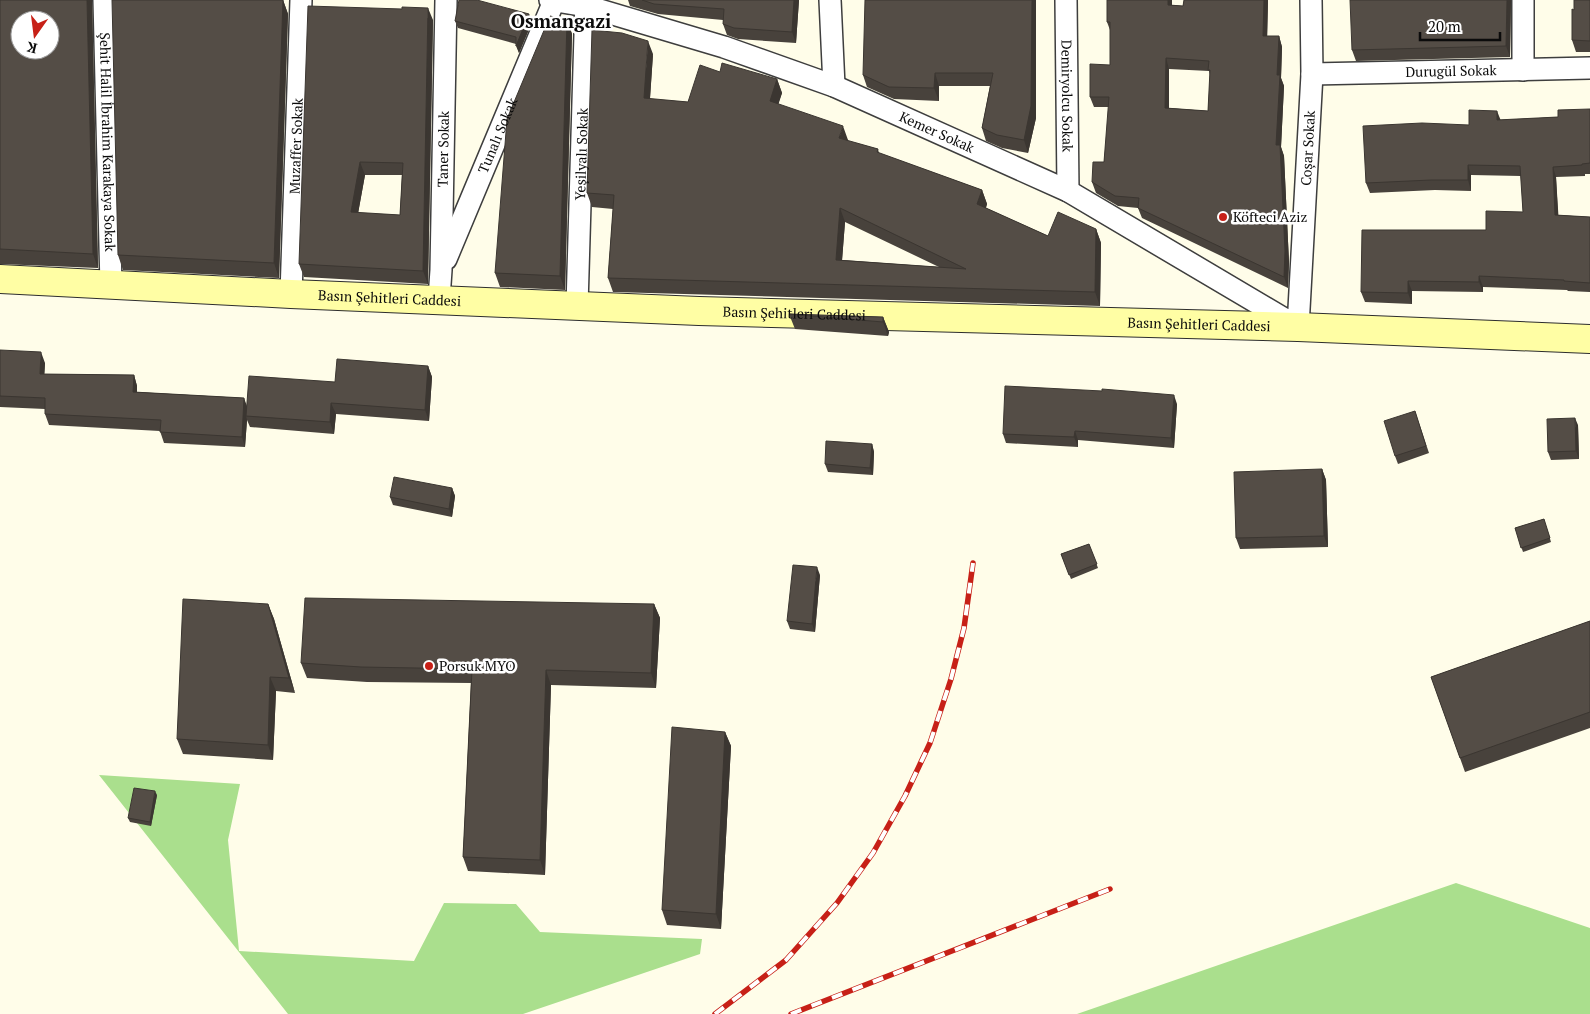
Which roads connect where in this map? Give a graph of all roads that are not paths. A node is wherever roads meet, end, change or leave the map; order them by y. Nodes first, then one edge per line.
1 (104, 0) edge
2 (301, 0) edge
3 (446, 0) edge
4 (552, 0) edge
5 (830, 0) edge
6 (1066, 0) edge
7 (1311, 0) edge
8 (1523, 0) edge
9 (586, 3) edge
10 (1590, 68) edge
11 (1523, 70) junction
12 (1312, 74) junction
13 (834, 86) junction
14 (1068, 191) junction
15 (441, 270) junction
16 (0, 279) edge
17 (111, 286) junction
18 (291, 294) junction
19 (439, 299) junction
20 (577, 306) junction
21 (1298, 327) junction
22 (1590, 339) edge

1 - 17 street, Şehit Halil İbrahim Karakaya Sokak
2 - 18 street, Muzaffer Sokak
3 - 15 street, Taner Sokak
4 - 9 street, Kemer Sokak
4 - 15 street, Tunalı Sokak
5 - 13 street
6 - 14 street, Demiryolcu Sokak
7 - 12 street, Coşar Sokak
8 - 11 street
9 - 13 street, Kemer Sokak
9 - 20 street, Yeşilyalı Sokak
10 - 11 street, Durugül Sokak
11 - 12 street, Durugül Sokak
12 - 21 street, Coşar Sokak
13 - 14 street, Kemer Sokak
14 - 21 street, Kemer Sokak
15 - 19 street, Taner Sokak
16 - 17 main road, Basın Şehitleri Caddesi
17 - 18 main road, Basın Şehitleri Caddesi
18 - 19 main road, Basın Şehitleri Caddesi
19 - 20 main road, Basın Şehitleri Caddesi
20 - 21 main road, Basın Şehitleri Caddesi
21 - 22 main road, Basın Şehitleri Caddesi

